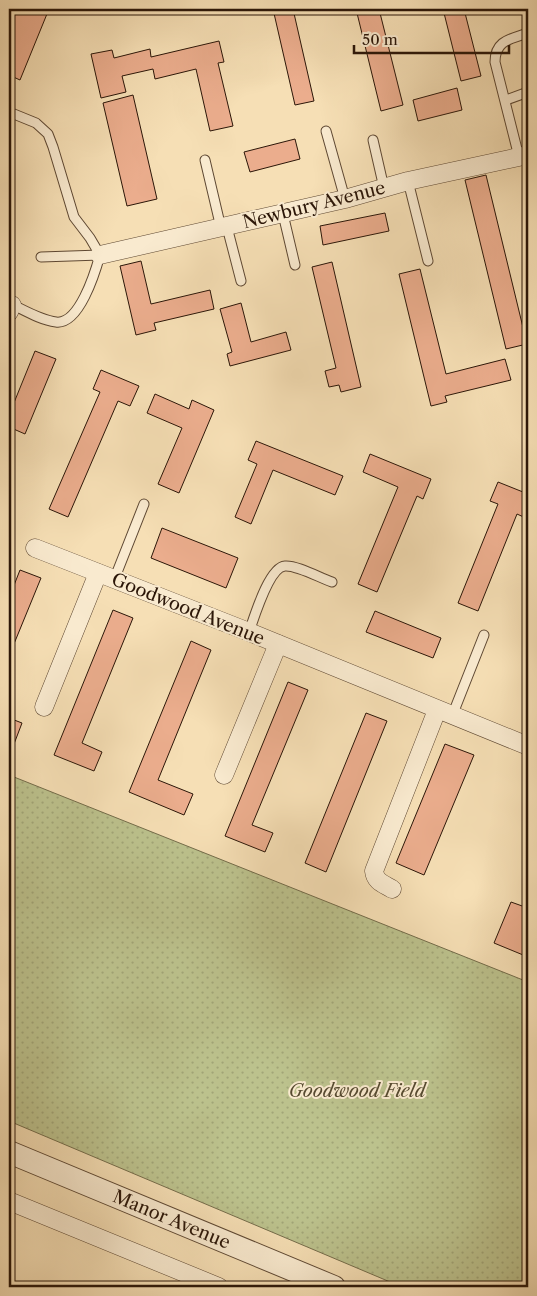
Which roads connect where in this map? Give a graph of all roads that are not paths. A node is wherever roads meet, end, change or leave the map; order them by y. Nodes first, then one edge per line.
1 (528, 33) edge
2 (528, 92) edge
3 (506, 100) junction
4 (9, 112) edge
5 (326, 131) dead end
6 (373, 140) dead end
7 (524, 156) edge
8 (205, 160) dead end
9 (408, 181) junction
10 (384, 188) junction
11 (346, 199) junction
12 (283, 214) junction
13 (224, 227) junction
14 (100, 255) junction
15 (41, 257) dead end
16 (428, 261) dead end
17 (294, 265) dead end
18 (241, 281) dead end
19 (10, 307) edge
20 (144, 504) dead end
21 (35, 548) dead end
22 (106, 576) junction
23 (332, 582) dead end
24 (248, 632) junction
25 (484, 634) dead end
26 (278, 644) junction
27 (44, 707) dead end
28 (444, 713) junction
29 (528, 746) edge
30 (224, 775) dead end
31 (392, 889) dead end
32 (9, 1152) edge
33 (9, 1201) edge
34 (219, 1287) edge
35 (334, 1287) edge

1 - 3 lane
2 - 3 lane
3 - 7 lane
4 - 14 lane
5 - 11 lane
6 - 10 lane
7 - 9 street, Newbury Avenue
8 - 13 lane
9 - 10 street, Newbury Avenue
9 - 16 lane
10 - 11 street, Newbury Avenue
11 - 12 street, Newbury Avenue
12 - 13 street, Newbury Avenue
12 - 17 lane
13 - 14 street, Newbury Avenue
13 - 18 lane
14 - 15 lane
14 - 19 lane
20 - 22 lane
21 - 22 street, Goodwood Avenue
22 - 24 street, Goodwood Avenue
22 - 27 street, Goodwood Avenue
23 - 24 lane
24 - 26 street, Goodwood Avenue
25 - 28 lane
26 - 28 street, Goodwood Avenue
26 - 30 street, Goodwood Avenue
28 - 29 street, Goodwood Avenue
28 - 31 street
32 - 35 street, Manor Avenue
33 - 34 street

